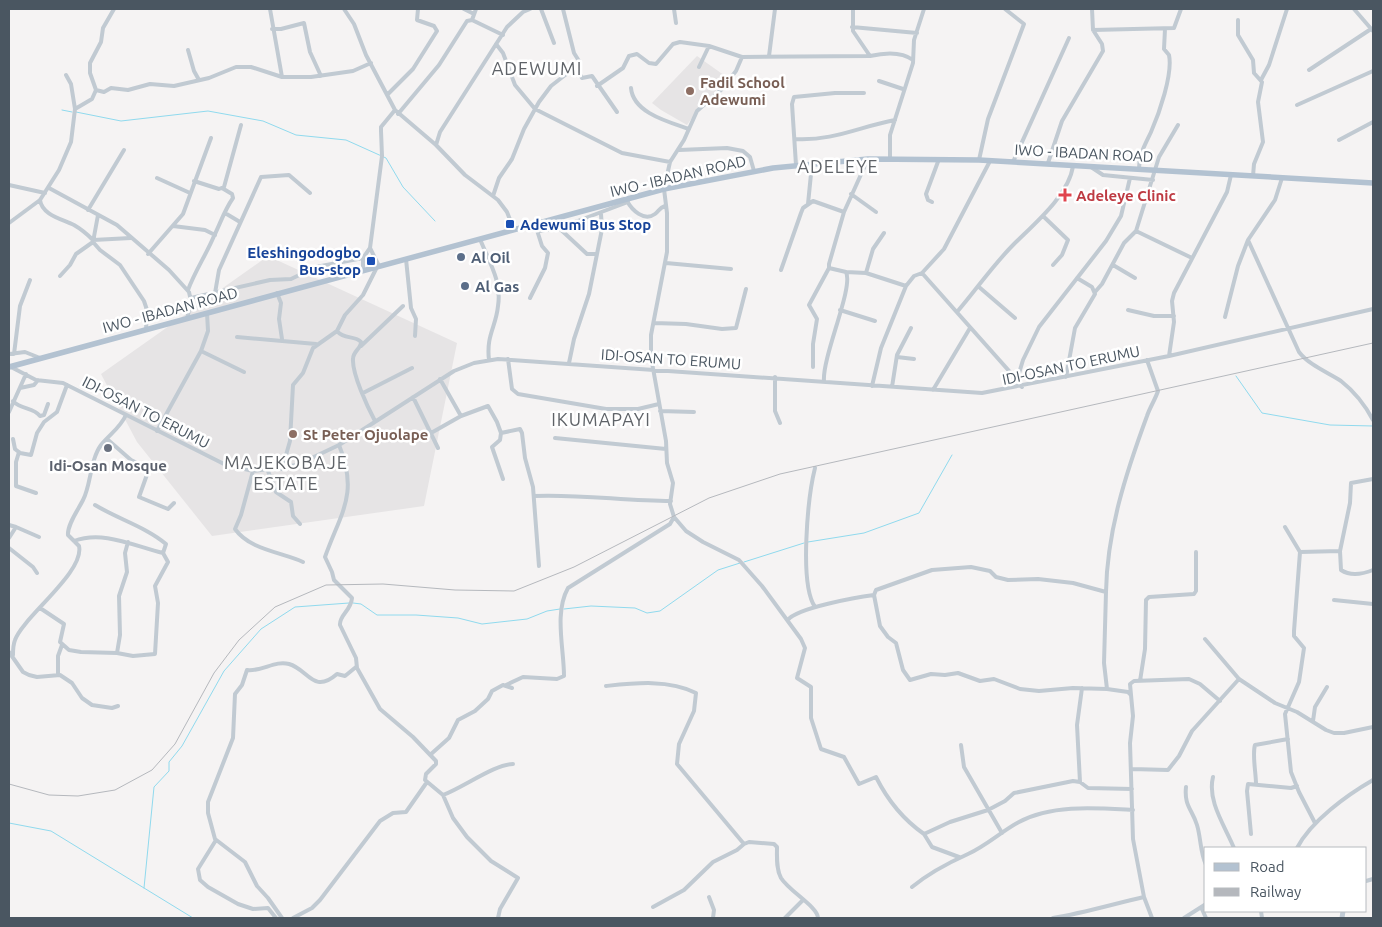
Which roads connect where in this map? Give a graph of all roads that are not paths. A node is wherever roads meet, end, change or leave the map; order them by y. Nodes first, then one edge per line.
1 (114, 9) edge
2 (270, 9) edge
3 (344, 9) edge
4 (418, 9) edge
5 (464, 9) edge
6 (476, 9) edge
7 (530, 9) edge
8 (541, 9) edge
9 (563, 9) edge
10 (674, 9) edge
11 (775, 9) edge
12 (853, 9) edge
13 (924, 9) edge
14 (1005, 9) edge
15 (1092, 9) edge
16 (1181, 9) edge
17 (1287, 9) edge
18 (1354, 9) edge
19 (474, 14) junction
20 (472, 20) junction
21 (1238, 20) dead end
22 (676, 23) dead end
23 (852, 27) junction
24 (272, 29) junction
25 (1164, 29) junction
26 (1094, 30) junction
27 (1373, 31) edge
28 (917, 33) junction
29 (503, 35) junction
30 (1069, 38) dead end
31 (554, 43) dead end
32 (496, 44) junction
33 (710, 46) junction
34 (188, 50) dead end
35 (769, 56) junction
36 (870, 56) junction
37 (742, 57) junction
38 (913, 60) junction
39 (371, 63) junction
40 (699, 67) dead end
41 (577, 69) junction
42 (1309, 70) dead end
43 (1373, 71) edge
44 (66, 75) dead end
45 (321, 76) junction
46 (282, 77) junction
47 (199, 80) junction
48 (1260, 80) junction
49 (879, 82) dead end
50 (597, 86) junction
51 (631, 88) dead end
52 (903, 89) junction
53 (96, 90) junction
54 (864, 93) dead end
55 (388, 94) junction
56 (1297, 105) dead end
57 (75, 109) junction
58 (536, 109) junction
59 (397, 112) junction
60 (617, 112) dead end
61 (895, 120) junction
62 (1373, 122) edge
63 (241, 125) dead end
64 (1178, 125) dead end
65 (689, 129) junction
66 (211, 138) dead end
67 (795, 139) junction
68 (1340, 140) dead end
69 (436, 145) junction
70 (124, 150) dead end
71 (679, 150) junction
72 (868, 159) junction
73 (890, 159) junction
74 (939, 159) junction
75 (979, 160) junction
76 (990, 161) junction
77 (670, 162) junction
78 (1014, 162) junction
79 (1048, 163) junction
80 (812, 164) junction
81 (796, 165) junction
82 (1073, 166) junction
83 (1091, 167) junction
84 (1139, 169) junction
85 (1157, 170) junction
86 (754, 171) junction
87 (1231, 175) junction
88 (667, 176) junction
89 (1253, 176) junction
90 (157, 178) dead end
91 (1130, 178) junction
92 (1282, 178) junction
93 (1153, 180) junction
94 (194, 181) junction
95 (1373, 183) edge
96 (9, 185) edge
97 (674, 187) junction
98 (222, 188) junction
99 (48, 189) junction
100 (664, 190) junction
101 (190, 193) junction
102 (310, 193) dead end
103 (852, 194) junction
104 (493, 196) junction
105 (40, 200) junction
106 (627, 201) junction
107 (932, 202) dead end
108 (35, 203) junction
109 (41, 205) junction
110 (808, 205) junction
111 (665, 206) junction
112 (88, 210) junction
113 (844, 212) junction
114 (876, 212) dead end
115 (225, 213) junction
116 (601, 214) junction
117 (98, 215) junction
118 (1043, 216) junction
119 (240, 222) junction
120 (9, 223) edge
121 (535, 224) junction
122 (174, 226) junction
123 (560, 228) junction
124 (514, 230) junction
125 (539, 231) junction
126 (1136, 231) junction
127 (884, 233) dead end
128 (215, 235) junction
129 (131, 238) junction
130 (480, 239) junction
131 (1248, 240) junction
132 (93, 241) junction
133 (370, 248) junction
134 (148, 254) junction
135 (596, 254) junction
136 (363, 258) junction
137 (1192, 258) junction
138 (406, 259) junction
139 (666, 263) junction
140 (1053, 265) dead end
141 (1113, 265) junction
142 (378, 266) junction
143 (829, 268) junction
144 (731, 270) dead end
145 (781, 270) dead end
146 (363, 271) junction
147 (846, 272) junction
148 (866, 273) junction
149 (922, 273) junction
150 (60, 276) dead end
151 (1077, 278) junction
152 (1135, 278) dead end
153 (30, 280) dead end
154 (906, 286) junction
155 (979, 287) junction
156 (188, 290) junction
157 (746, 290) dead end
158 (1095, 292) junction
159 (277, 293) junction
160 (215, 294) junction
161 (191, 298) junction
162 (530, 298) dead end
163 (403, 306) dead end
164 (1373, 309) edge
165 (840, 310) junction
166 (1128, 310) dead end
167 (957, 312) junction
168 (207, 313) junction
169 (1174, 316) junction
170 (1225, 317) dead end
171 (1015, 318) dead end
172 (187, 319) junction
173 (875, 321) dead end
174 (654, 323) junction
175 (911, 328) dead end
176 (970, 328) junction
177 (1286, 328) junction
178 (146, 330) junction
179 (337, 331) junction
180 (238, 336) dead end
181 (415, 336) dead end
182 (282, 339) junction
183 (316, 344) junction
184 (361, 346) junction
185 (201, 351) junction
186 (11, 354) edge
187 (1169, 356) junction
188 (897, 357) junction
189 (42, 358) junction
190 (508, 359) junction
191 (914, 359) dead end
192 (489, 360) junction
193 (1147, 360) junction
194 (569, 363) junction
195 (10, 367) edge
196 (813, 367) dead end
197 (412, 368) dead end
198 (654, 369) junction
199 (244, 372) dead end
200 (26, 374) junction
201 (775, 377) junction
202 (1066, 377) junction
203 (440, 379) junction
204 (38, 380) junction
205 (1017, 380) junction
206 (824, 381) junction
207 (67, 385) junction
208 (872, 386) junction
209 (892, 387) junction
210 (1022, 387) junction
211 (20, 388) junction
212 (933, 390) junction
213 (363, 393) junction
214 (412, 397) junction
215 (13, 401) junction
216 (48, 404) dead end
217 (659, 404) junction
218 (660, 411) junction
219 (9, 412) edge
220 (694, 412) dead end
221 (126, 415) junction
222 (461, 416) junction
223 (1373, 420) edge
224 (375, 421) junction
225 (780, 423) dead end
226 (157, 431) junction
227 (431, 433) junction
228 (501, 433) junction
229 (555, 438) dead end
230 (13, 439) dead end
231 (107, 439) junction
232 (339, 445) junction
233 (438, 448) dead end
234 (666, 449) junction
235 (19, 452) junction
236 (815, 468) dead end
237 (282, 469) junction
238 (253, 471) junction
239 (268, 471) junction
240 (503, 479) dead end
241 (1373, 479) edge
242 (36, 493) dead end
243 (534, 496) junction
244 (671, 501) junction
245 (174, 503) dead end
246 (95, 505) dead end
247 (674, 517) junction
248 (300, 524) dead end
249 (9, 526) edge
250 (16, 527) junction
251 (1285, 527) dead end
252 (39, 537) dead end
253 (9, 538) edge
254 (74, 541) junction
255 (128, 542) junction
256 (9, 548) edge
257 (1340, 551) junction
258 (1196, 552) dead end
259 (1300, 552) junction
260 (163, 553) junction
261 (304, 562) dead end
262 (539, 566) dead end
263 (1373, 570) edge
264 (37, 573) dead end
265 (1106, 592) junction
266 (874, 595) junction
267 (1334, 600) dead end
268 (1373, 604) edge
269 (815, 607) junction
270 (40, 608) junction
271 (788, 620) junction
272 (1205, 639) dead end
273 (62, 645) junction
274 (11, 652) edge
275 (116, 653) junction
276 (356, 667) junction
277 (58, 675) junction
278 (1239, 679) junction
279 (1140, 681) junction
280 (506, 684) junction
281 (606, 686) dead end
282 (1327, 687) dead end
283 (512, 688) dead end
284 (1082, 688) junction
285 (1107, 689) junction
286 (1131, 695) junction
287 (1220, 701) junction
288 (118, 706) dead end
289 (1288, 708) junction
290 (1312, 721) junction
291 (1373, 728) edge
292 (1288, 739) junction
293 (961, 745) dead end
294 (430, 755) junction
295 (513, 764) dead end
296 (1132, 769) junction
297 (1213, 776) dead end
298 (1373, 780) edge
299 (427, 782) junction
300 (1080, 782) junction
301 (1256, 784) junction
302 (1297, 786) junction
303 (1186, 787) dead end
304 (1132, 789) junction
305 (443, 795) junction
306 (988, 810) junction
307 (1133, 810) junction
308 (1315, 823) junction
309 (924, 834) junction
310 (1002, 834) junction
311 (1251, 834) dead end
312 (216, 840) junction
313 (744, 844) junction
314 (1234, 847) edge
315 (1298, 847) edge
316 (959, 857) junction
317 (1204, 858) edge
318 (912, 887) dead end
319 (709, 897) dead end
320 (1144, 897) junction
321 (802, 900) junction
322 (1204, 905) edge
323 (653, 906) dead end
324 (276, 918) edge
325 (282, 918) edge
326 (293, 918) edge
327 (498, 918) edge
328 (713, 918) edge
329 (785, 918) edge
330 (818, 918) edge
331 (1053, 918) edge
332 (1152, 918) edge
333 (1184, 918) edge

1 - 53 street
2 - 24 street
3 - 39 street
4 - 55 street
5 - 19 street
6 - 19 street
7 - 29 street
8 - 31 street
9 - 41 street
10 - 22 street
11 - 35 street
12 - 23 street
13 - 28 street
14 - 75 street
15 - 26 street
16 - 25 street
17 - 48 street
18 - 27 street
19 - 20 street
20 - 29 street
20 - 59 street
21 - 48 street
23 - 28 street
23 - 36 street
24 - 45 street
24 - 46 street
25 - 26 street
25 - 84 street
26 - 79 street
27 - 42 street
28 - 38 street
29 - 32 street
30 - 78 street
32 - 58 street
32 - 69 street
33 - 37 street
33 - 40 street
33 - 50 street
34 - 47 street
35 - 36 street
35 - 37 street
36 - 38 street
37 - 65 street
38 - 52 street
39 - 45 street
39 - 55 street
41 - 50 street
41 - 58 street
43 - 56 street
44 - 57 street
45 - 46 street
46 - 47 street
47 - 53 street
48 - 89 street
49 - 52 street
50 - 60 street
51 - 65 street
52 - 61 street
53 - 57 street
54 - 67 street
55 - 59 street
57 - 99 street
58 - 77 street
58 - 104 street
59 - 69 street
59 - 133 street
61 - 67 street
61 - 73 street
62 - 68 street
63 - 98 street
64 - 85 street
65 - 71 street
66 - 94 street
67 - 81 street
69 - 104 street
70 - 112 street
71 - 77 street
71 - 86 street
72 - 73 main road, IWO - IBADAN ROAD
72 - 80 main road, IWO - IBADAN ROAD
72 - 103 street
73 - 74 main road, IWO - IBADAN ROAD
74 - 75 main road, IWO - IBADAN ROAD
74 - 107 street
75 - 76 main road, IWO - IBADAN ROAD
76 - 78 main road, IWO - IBADAN ROAD
76 - 149 street
77 - 88 street
78 - 79 main road, IWO - IBADAN ROAD
79 - 82 main road, IWO - IBADAN ROAD
80 - 81 main road, IWO - IBADAN ROAD
80 - 110 street
81 - 86 main road, IWO - IBADAN ROAD
82 - 83 main road, IWO - IBADAN ROAD
82 - 118 street
83 - 84 main road, IWO - IBADAN ROAD
83 - 91 street
84 - 85 main road, IWO - IBADAN ROAD
85 - 87 main road, IWO - IBADAN ROAD
85 - 93 street
86 - 97 main road, IWO - IBADAN ROAD
87 - 89 main road, IWO - IBADAN ROAD
87 - 137 street
88 - 97 street
88 - 100 street
89 - 92 main road, IWO - IBADAN ROAD
90 - 101 street
91 - 93 street
91 - 151 street
92 - 95 main road, IWO - IBADAN ROAD
92 - 131 street
93 - 126 street
94 - 98 street
94 - 101 street
96 - 99 street
97 - 100 main road, IWO - IBADAN ROAD
98 - 115 street
99 - 105 street
99 - 112 street
100 - 106 main road, IWO - IBADAN ROAD
100 - 111 street
101 - 122 street
102 - 119 street
103 - 113 street
103 - 114 street
104 - 124 street
105 - 108 street
105 - 109 street
106 - 111 street
106 - 116 street
106 - 121 main road, IWO - IBADAN ROAD
108 - 109 street
108 - 120 street
109 - 132 street
110 - 113 street
110 - 145 street
111 - 139 street
112 - 117 street
113 - 143 street
115 - 119 street
115 - 128 street
116 - 123 street
116 - 135 street
117 - 129 street
117 - 132 street
118 - 140 street
118 - 155 street
119 - 160 street
121 - 124 main road, IWO - IBADAN ROAD
121 - 125 street
122 - 128 street
122 - 134 street
123 - 125 street
123 - 135 street
124 - 130 main road, IWO - IBADAN ROAD
125 - 162 street
126 - 137 street
126 - 141 street
127 - 148 street
128 - 156 street
129 - 132 street
129 - 134 street
130 - 138 main road, IWO - IBADAN ROAD
130 - 192 street
131 - 170 street
131 - 177 street
132 - 150 street
132 - 178 street
133 - 136 street
133 - 142 street
134 - 156 street
135 - 194 street
136 - 146 street
136 - 160 street
137 - 169 street
138 - 142 main road, IWO - IBADAN ROAD
138 - 181 street
139 - 144 street
139 - 174 street
141 - 152 street
141 - 158 street
142 - 146 main road, IWO - IBADAN ROAD
142 - 179 street
143 - 147 street
143 - 196 street
146 - 159 main road, IWO - IBADAN ROAD
147 - 148 street
147 - 165 street
148 - 154 street
149 - 154 street
149 - 167 street
151 - 158 street
151 - 205 street
153 - 186 street
154 - 208 street
155 - 167 street
155 - 171 street
156 - 161 street
157 - 174 street
158 - 202 street
159 - 168 main road, IWO - IBADAN ROAD
159 - 182 street
160 - 161 street
161 - 172 street
163 - 184 street
164 - 177 street, IDI-OSAN TO ERUMU
165 - 173 street
165 - 206 street
166 - 169 street
167 - 176 street
168 - 172 main road, IWO - IBADAN ROAD
168 - 185 street
169 - 187 street
172 - 178 main road, IWO - IBADAN ROAD
174 - 198 street
175 - 188 street
176 - 205 street
176 - 212 street
177 - 187 street, IDI-OSAN TO ERUMU
177 - 223 street
178 - 189 main road, IWO - IBADAN ROAD
179 - 183 street
179 - 184 street
180 - 182 street
182 - 183 street
183 - 237 street
184 - 213 street
185 - 199 street
185 - 226 street
186 - 189 street
187 - 193 street, IDI-OSAN TO ERUMU
188 - 191 street
188 - 209 street
189 - 195 main road, IWO - IBADAN ROAD
190 - 192 street, IDI-OSAN TO ERUMU
190 - 194 street, IDI-OSAN TO ERUMU
190 - 217 street
192 - 203 street, IDI-OSAN TO ERUMU
193 - 202 street, IDI-OSAN TO ERUMU
193 - 265 street
194 - 198 street, IDI-OSAN TO ERUMU
195 - 200 street, IDI-OSAN TO ERUMU
197 - 213 street
198 - 201 street, IDI-OSAN TO ERUMU
198 - 217 street
200 - 204 street, IDI-OSAN TO ERUMU
200 - 211 street
201 - 206 street, IDI-OSAN TO ERUMU
201 - 225 street
202 - 210 street, IDI-OSAN TO ERUMU
203 - 214 street, IDI-OSAN TO ERUMU
203 - 222 street
204 - 207 street, IDI-OSAN TO ERUMU
204 - 211 street
205 - 210 street
206 - 208 street, IDI-OSAN TO ERUMU
207 - 221 street, IDI-OSAN TO ERUMU
207 - 235 street
208 - 209 street, IDI-OSAN TO ERUMU
209 - 212 street, IDI-OSAN TO ERUMU
210 - 212 street, IDI-OSAN TO ERUMU
211 - 215 street
213 - 224 street
214 - 224 street, IDI-OSAN TO ERUMU
214 - 227 street
215 - 216 street
215 - 219 street
217 - 218 street
218 - 220 street
218 - 234 street
221 - 226 street, IDI-OSAN TO ERUMU
221 - 231 street
222 - 227 street
222 - 228 street
224 - 232 street, IDI-OSAN TO ERUMU
226 - 238 street, IDI-OSAN TO ERUMU
227 - 233 street
228 - 240 street
228 - 243 street
229 - 234 street
230 - 235 street
231 - 245 street
231 - 254 street
232 - 237 street, IDI-OSAN TO ERUMU
232 - 276 street
234 - 244 street
235 - 242 street
236 - 269 street
237 - 239 street, IDI-OSAN TO ERUMU
238 - 239 street, IDI-OSAN TO ERUMU
238 - 261 street
239 - 248 street
241 - 257 street
243 - 244 street
243 - 262 street
244 - 247 street
246 - 260 street
247 - 271 street
247 - 280 street
249 - 250 street
250 - 252 street
250 - 253 street
251 - 259 street
254 - 255 street
254 - 270 street
255 - 260 street
255 - 275 street
256 - 264 street
257 - 259 street
257 - 263 street
258 - 279 street
259 - 289 street
260 - 275 street
265 - 266 street
265 - 285 street
266 - 269 street
266 - 284 street
267 - 268 street
269 - 271 street
270 - 273 street
270 - 274 street
271 - 309 street
272 - 278 street
273 - 275 street
273 - 277 street
274 - 277 street
276 - 294 street
276 - 312 street
277 - 288 street
278 - 287 street
278 - 289 street
279 - 286 street
279 - 287 street
280 - 283 street
280 - 294 street
281 - 313 street
282 - 290 street
284 - 285 street
284 - 300 street
285 - 286 street
286 - 296 street
287 - 296 street
289 - 290 street
289 - 292 street
290 - 291 street
292 - 301 street
292 - 302 street
293 - 306 street
294 - 299 street
295 - 305 street
296 - 304 street
297 - 314 street
298 - 308 street
299 - 305 street
299 - 326 street
300 - 304 street
300 - 306 street
301 - 302 street
301 - 311 street
302 - 308 street
303 - 317 street
304 - 307 street
305 - 327 street
306 - 309 street
306 - 310 street
307 - 310 street
307 - 320 street
308 - 315 street
309 - 316 street
310 - 316 street
312 - 324 street
312 - 325 street
313 - 321 street
313 - 323 street
316 - 318 street
319 - 328 street
320 - 331 street
320 - 332 street
321 - 329 street
321 - 330 street
322 - 333 street

